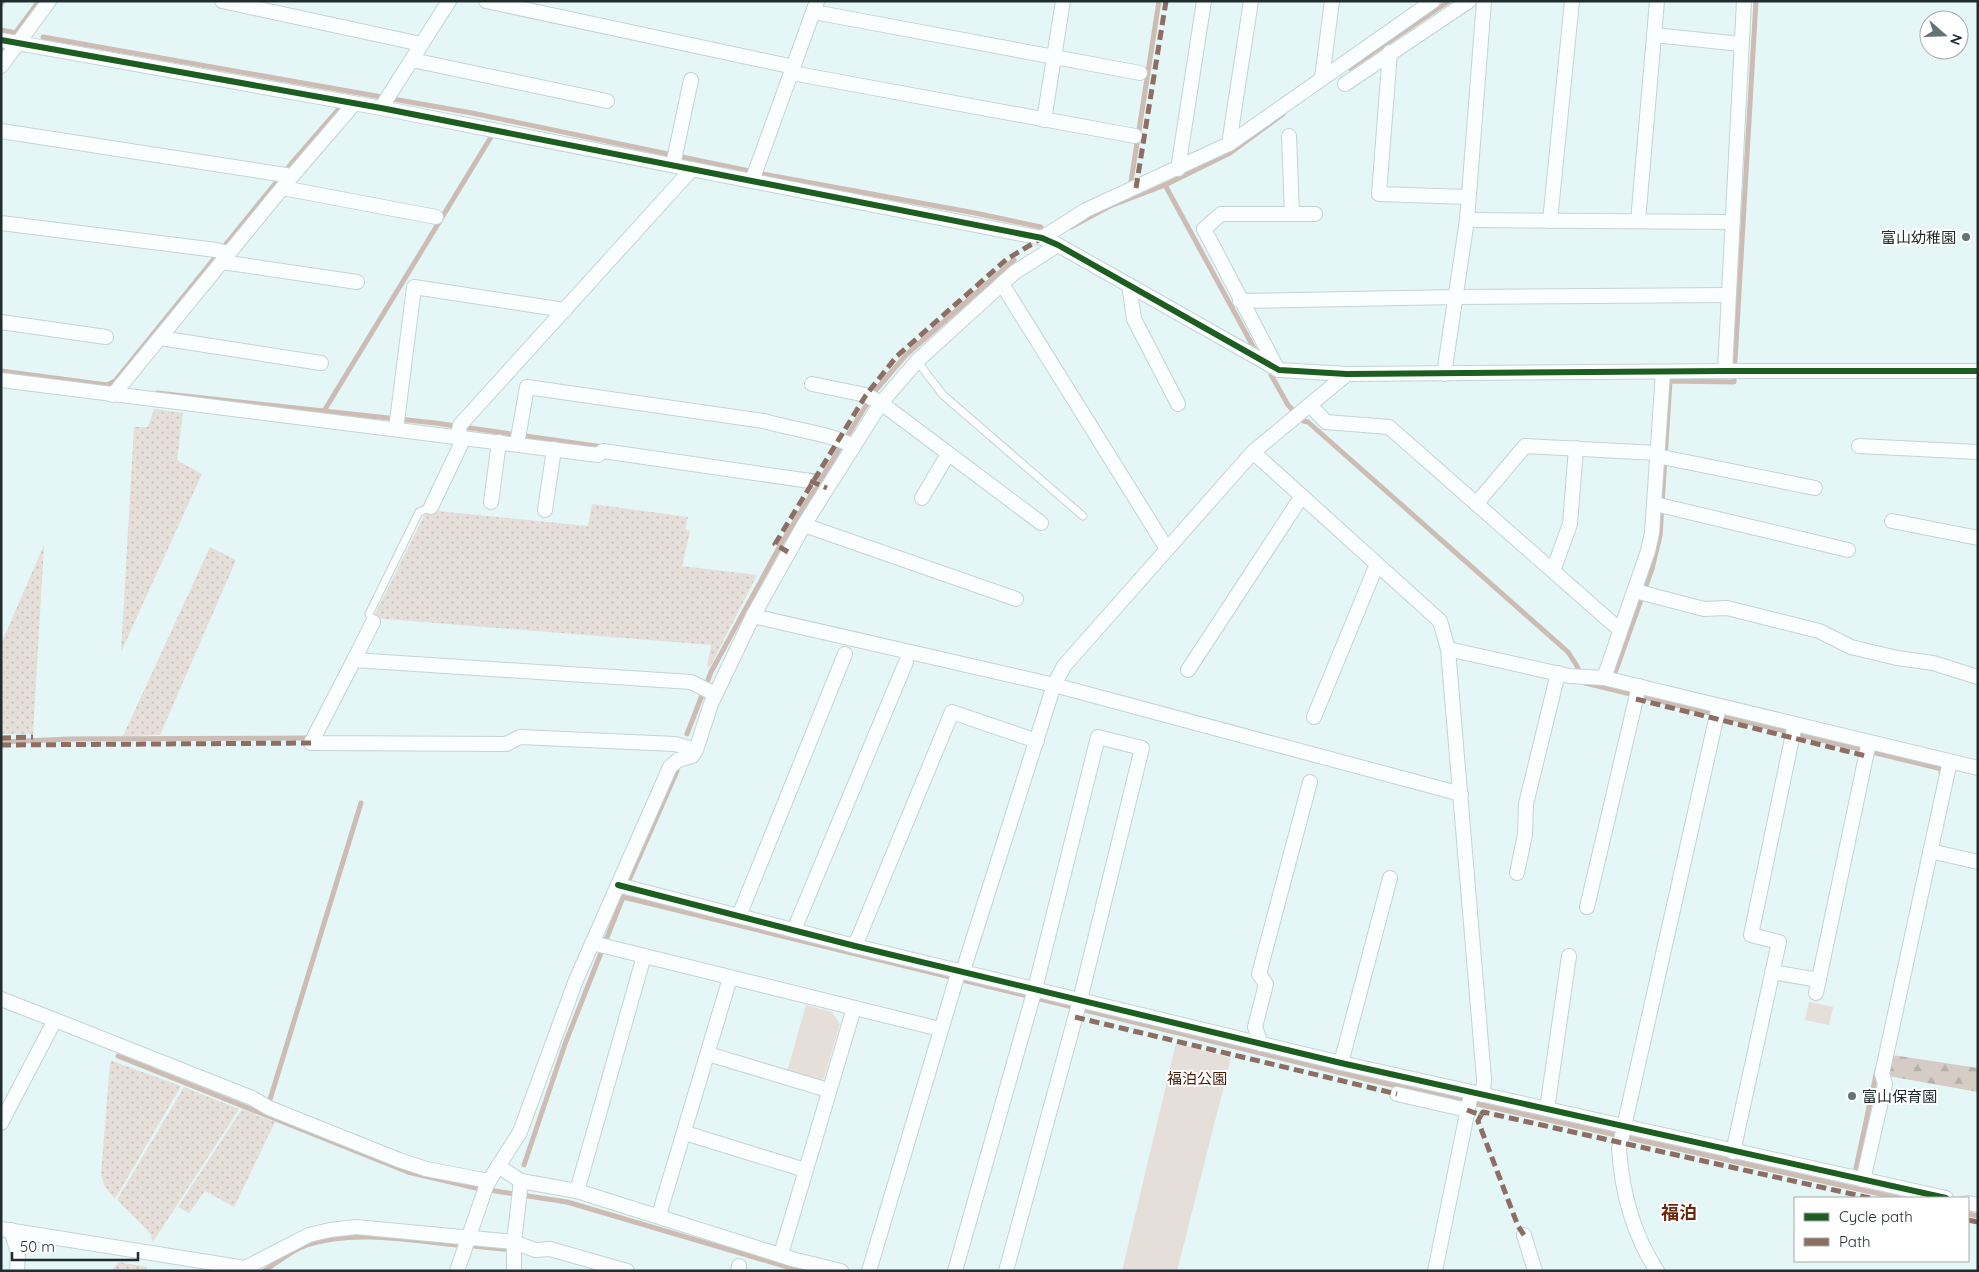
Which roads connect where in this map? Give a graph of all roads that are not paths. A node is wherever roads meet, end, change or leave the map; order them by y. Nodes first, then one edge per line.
1 (49, 1) edge
2 (222, 1) edge
3 (449, 1) edge
4 (486, 1) edge
5 (1063, 1) edge
6 (1204, 1) edge
7 (1251, 1) edge
8 (1332, 1) edge
9 (1412, 1) edge
10 (1433, 1) edge
11 (1469, 1) edge
12 (1484, 1) edge
13 (1572, 1) edge
14 (1657, 1) edge
15 (1744, 1) edge
16 (816, 7) edge
17 (1414, 24) junction
18 (1654, 35) junction
19 (1, 40) edge
20 (17, 43) junction
21 (421, 44) junction
22 (1740, 44) junction
23 (1390, 52) junction
24 (1054, 57) junction
25 (412, 60) junction
26 (1, 66) edge
27 (793, 70) junction
28 (1140, 73) dead end
29 (1322, 78) junction
30 (691, 80) dead end
31 (1345, 84) dead end
32 (606, 100) dead end
33 (385, 102) junction
34 (354, 104) junction
35 (1044, 120) junction
36 (1, 131) edge
37 (1135, 136) dead end
38 (1290, 136) dead end
39 (1230, 144) junction
40 (674, 158) junction
41 (1178, 168) junction
42 (692, 169) junction
43 (754, 175) junction
44 (286, 178) junction
45 (1468, 197) junction
46 (1292, 214) junction
47 (1315, 214) dead end
48 (436, 217) dead end
49 (1466, 220) junction
50 (1550, 220) junction
51 (1638, 221) junction
52 (1731, 222) junction
53 (1, 223) edge
54 (1042, 238) junction
55 (1058, 245) junction
56 (222, 254) junction
57 (357, 282) dead end
58 (1002, 284) junction
59 (1129, 285) junction
60 (1728, 295) junction
61 (1456, 297) junction
62 (1240, 301) junction
63 (565, 310) junction
64 (1, 322) edge
65 (106, 337) dead end
66 (160, 338) junction
67 (917, 361) junction
68 (321, 363) dead end
69 (1278, 370) junction
70 (1725, 371) junction
71 (1663, 372) junction
72 (1978, 372) edge
73 (1347, 374) junction
74 (1444, 374) junction
75 (1, 380) edge
76 (812, 384) dead end
77 (117, 390) junction
78 (875, 400) junction
79 (1178, 404) dead end
80 (1302, 412) junction
81 (397, 421) junction
82 (460, 433) junction
83 (518, 438) junction
84 (499, 442) junction
85 (847, 443) junction
86 (1859, 446) dead end
87 (1576, 448) junction
88 (554, 449) junction
89 (1253, 452) junction
90 (1978, 452) edge
91 (948, 454) junction
92 (1661, 456) junction
93 (810, 481) dead end
94 (1815, 488) dead end
95 (1302, 496) junction
96 (922, 498) dead end
97 (492, 502) dead end
98 (1476, 504) junction
99 (1660, 505) junction
100 (432, 507) joint
101 (545, 510) dead end
102 (1083, 516) dead end
103 (1892, 521) dead end
104 (1040, 523) dead end
105 (804, 525) junction
106 (1978, 538) edge
107 (1167, 549) junction
108 (1848, 550) dead end
109 (1377, 564) junction
110 (1553, 571) junction
111 (1640, 593) junction
112 (1016, 599) dead end
113 (753, 616) junction
114 (373, 622) joint
115 (1620, 630) junction
116 (1448, 649) junction
117 (845, 654) dead end
118 (354, 660) junction
119 (906, 662) dead end
120 (1188, 670) dead end
121 (1558, 673) junction
122 (1978, 677) edge
123 (1604, 678) junction
124 (1054, 685) junction
125 (1637, 691) junction
126 (713, 693) junction
127 (1718, 711) junction
128 (1314, 717) dead end
129 (1793, 730) junction
130 (1037, 741) junction
131 (1868, 747) junction
132 (696, 750) junction
133 (1950, 761) junction
134 (1978, 768) edge
135 (1310, 782) dead end
136 (1461, 794) junction
137 (1930, 851) junction
138 (1978, 862) edge
139 (1517, 873) dead end
140 (1390, 878) dead end
141 (624, 887) junction
142 (1587, 907) dead end
143 (739, 916) junction
144 (794, 930) junction
145 (599, 945) junction
146 (855, 946) junction
147 (644, 956) junction
148 (1569, 956) dead end
149 (1772, 972) junction
150 (958, 974) junction
151 (730, 978) junction
152 (1033, 995) junction
153 (1, 1000) edge
154 (1078, 1006) junction
155 (854, 1008) junction
156 (55, 1020) junction
157 (940, 1029) junction
158 (1261, 1044) junction
159 (708, 1054) junction
160 (1341, 1063) junction
161 (828, 1090) junction
162 (1397, 1094) dead end
163 (1472, 1101) junction
164 (1547, 1109) junction
165 (1, 1123) edge
166 (685, 1133) junction
167 (1621, 1133) junction
168 (1733, 1152) junction
169 (498, 1166) junction
170 (806, 1170) junction
171 (1863, 1180) junction
172 (486, 1187) junction
173 (519, 1190) junction
174 (577, 1191) junction
175 (1941, 1197) edge
176 (659, 1215) junction
177 (6, 1229) edge
178 (1524, 1235) dead end
179 (468, 1238) junction
180 (514, 1245) junction
181 (781, 1254) junction
182 (203, 1266) edge
183 (17, 1271) edge
184 (457, 1271) edge
185 (514, 1271) edge
186 (627, 1271) edge
187 (841, 1271) edge
188 (869, 1271) edge
189 (955, 1271) edge
190 (1006, 1271) edge
191 (1435, 1271) edge
192 (1535, 1271) edge
193 (1657, 1271) edge

1 - 20 street
2 - 21 street
3 - 21 street
4 - 27 street
5 - 24 street
6 - 41 street
7 - 39 street
8 - 29 street
9 - 17 street
10 - 17 street
11 - 17 street
12 - 45 street
13 - 50 street
14 - 18 street
15 - 22 street
16 - 24 street
16 - 27 street
17 - 23 street
17 - 29 street
18 - 22 street
18 - 51 street
19 - 20 street
20 - 26 street
20 - 34 street
21 - 25 street
22 - 52 street
23 - 31 street
23 - 45 street
24 - 28 street
24 - 35 street
25 - 32 street
25 - 33 street
27 - 35 street
27 - 43 street
29 - 39 street
30 - 40 street
33 - 34 street
33 - 40 street
34 - 44 street
35 - 37 street
36 - 44 street
38 - 46 street
39 - 41 street
40 - 42 street
41 - 54 street
42 - 43 street
42 - 63 street
43 - 54 street
44 - 48 street
44 - 56 street
45 - 49 street
46 - 47 street
46 - 62 street
49 - 50 street
49 - 61 street
50 - 51 street
51 - 52 street
52 - 60 street
53 - 56 street
54 - 55 street
55 - 58 street
55 - 59 street
56 - 57 street
56 - 66 street
58 - 67 street
58 - 107 street
59 - 69 street
59 - 79 street
60 - 61 street
60 - 70 street
61 - 62 street
61 - 74 street
62 - 69 street
63 - 81 street
63 - 82 street
64 - 65 street
66 - 68 street
66 - 77 street
67 - 78 street
67 - 102 lane
69 - 73 street
70 - 71 street
70 - 72 street
71 - 74 street
71 - 92 street
73 - 74 street
73 - 80 street
75 - 77 street
76 - 78 street
77 - 81 street
78 - 85 street
78 - 91 street
80 - 89 street
80 - 98 street
81 - 82 street
82 - 84 street
82 - 100 street
83 - 84 street
83 - 85 street
83 - 88 street
84 - 97 street
85 - 105 street
86 - 90 street
87 - 92 street
87 - 98 street
87 - 110 street
88 - 93 street
88 - 101 street
89 - 95 street
89 - 107 street
91 - 96 street
91 - 104 street
92 - 94 street
92 - 99 street
95 - 109 street
95 - 120 street
98 - 110 street
99 - 108 street
99 - 111 street
100 - 114 lane
103 - 106 street
105 - 112 street
105 - 113 street
107 - 124 street
109 - 116 street
109 - 128 street
110 - 115 street
111 - 115 street
111 - 122 street
113 - 124 street
113 - 126 street
114 - 118 street
115 - 123 street
116 - 121 street
116 - 136 street
117 - 143 street
118 - 126 street
118 - 132 street
119 - 144 street
121 - 123 street
121 - 139 street
123 - 125 street
124 - 130 street
124 - 136 street
125 - 127 street
125 - 142 street
126 - 132 street
127 - 129 street
127 - 167 street
129 - 131 street
129 - 149 street
130 - 146 street
130 - 150 street
131 - 133 street
131 - 149 street
132 - 141 street
133 - 134 street
133 - 137 street
135 - 158 street
136 - 163 street
137 - 138 street
137 - 171 street
140 - 160 street
141 - 143 street
141 - 145 street
143 - 144 street
144 - 146 street
145 - 147 street
145 - 169 street
146 - 150 street
147 - 151 street
147 - 174 street
148 - 164 street
149 - 168 street
150 - 152 street
150 - 157 street
151 - 155 street
151 - 159 street
152 - 154 street
152 - 154 street
152 - 189 street
153 - 156 street
154 - 158 street
154 - 190 street
155 - 157 street
155 - 161 street
156 - 165 street
156 - 172 street
157 - 188 street
158 - 160 street
159 - 161 street
159 - 166 street
160 - 163 street
161 - 170 street
162 - 163 street
163 - 164 street
163 - 191 street
164 - 167 street
166 - 170 street
166 - 176 street
167 - 168 street
167 - 193 street
168 - 171 street
169 - 172 street
169 - 173 street
170 - 181 street
171 - 175 street
172 - 179 street
173 - 174 street
173 - 180 street
174 - 176 street
176 - 181 street
177 - 182 street
177 - 183 street
178 - 192 street
179 - 180 street
179 - 182 street
179 - 184 street
180 - 185 street
180 - 186 street
181 - 187 street

